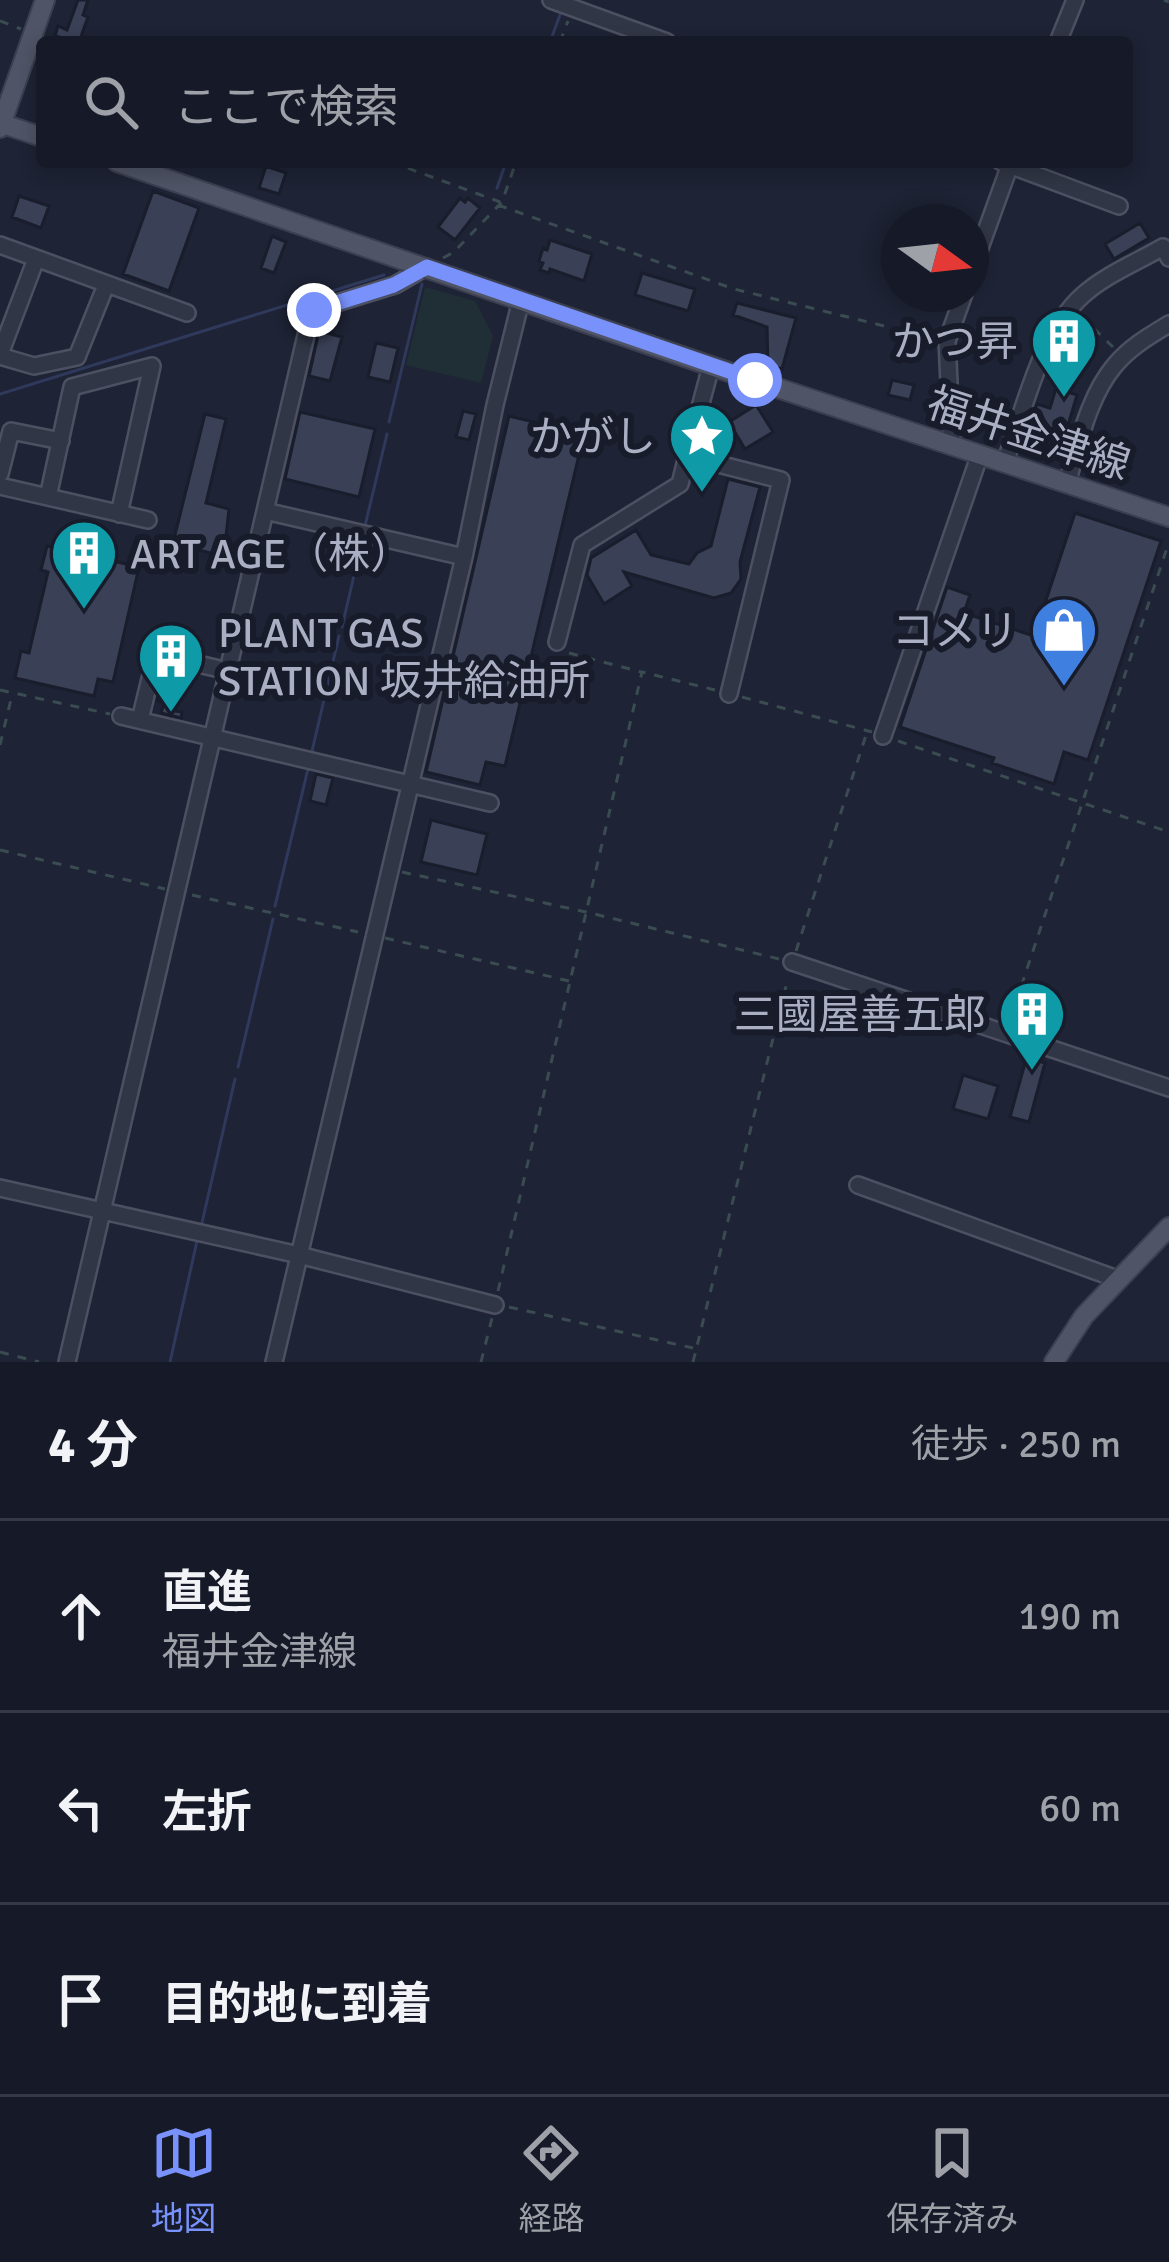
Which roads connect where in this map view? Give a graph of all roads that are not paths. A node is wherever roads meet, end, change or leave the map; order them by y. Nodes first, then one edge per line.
1 (44, 0) edge
2 (551, 0) edge
3 (1075, 0) edge
4 (574, 4) edge
5 (652, 36) edge
6 (1060, 36) edge
7 (0, 125) edge
8 (36, 135) edge
9 (135, 168) edge
10 (1005, 168) edge
11 (1020, 168) edge
12 (1119, 206) dead end
13 (989, 218) edge
14 (0, 245) edge
15 (1169, 258) edge
16 (36, 259) junction
17 (427, 267) junction
18 (106, 285) junction
19 (521, 300) junction
20 (957, 312) edge
21 (187, 313) dead end
22 (1169, 324) edge
23 (0, 355) edge
24 (711, 366) junction
25 (61, 441) junction
26 (952, 446) junction
27 (980, 454) junction
28 (687, 456) junction
29 (1005, 462) junction
30 (0, 474) edge
31 (1066, 483) junction
32 (0, 486) edge
33 (48, 497) junction
34 (265, 511) junction
35 (119, 514) junction
36 (1169, 517) edge
37 (148, 520) dead end
38 (464, 556) junction
39 (556, 646) road end
40 (227, 671) junction
41 (729, 694) road end
42 (121, 716) road end
43 (140, 720) junction
44 (875, 733) road end
45 (212, 737) junction
46 (411, 783) junction
47 (490, 803) dead end
48 (792, 962) road end
49 (1169, 1088) edge
50 (858, 1185) dead end
51 (0, 1188) edge
52 (102, 1211) junction
53 (1169, 1227) edge
54 (299, 1255) junction
55 (1117, 1279) junction
56 (495, 1304) road end
57 (67, 1362) edge
58 (274, 1362) edge
59 (1054, 1362) edge

1 - 7 main road
2 - 4 street
3 - 6 street
4 - 5 street
7 - 8 main road
9 - 17 main road, 福井金津線
10 - 13 street
11 - 12 street
14 - 16 street
15 - 29 street
16 - 18 street
16 - 23 street
17 - 19 main road, 福井金津線
17 - 34 street
18 - 21 street
18 - 23 street
19 - 24 main road, 福井金津線
19 - 38 street
20 - 26 street
22 - 31 street
24 - 26 main road, 福井金津線
24 - 28 street
25 - 30 street
25 - 33 street
25 - 35 street
26 - 27 main road, 福井金津線
27 - 29 main road, 福井金津線
27 - 44 street
28 - 39 street
28 - 41 street
29 - 31 main road, 福井金津線
31 - 36 main road, 福井金津線
32 - 33 street
33 - 35 street
34 - 38 street
34 - 40 street
35 - 37 street
38 - 46 street
40 - 43 street
40 - 45 street
42 - 43 street
43 - 45 street
45 - 46 street
45 - 52 street
46 - 47 street
46 - 54 street
48 - 49 street
50 - 55 street
51 - 52 street
52 - 54 street
52 - 57 street
53 - 55 main road
54 - 56 street
54 - 58 street
55 - 59 main road

